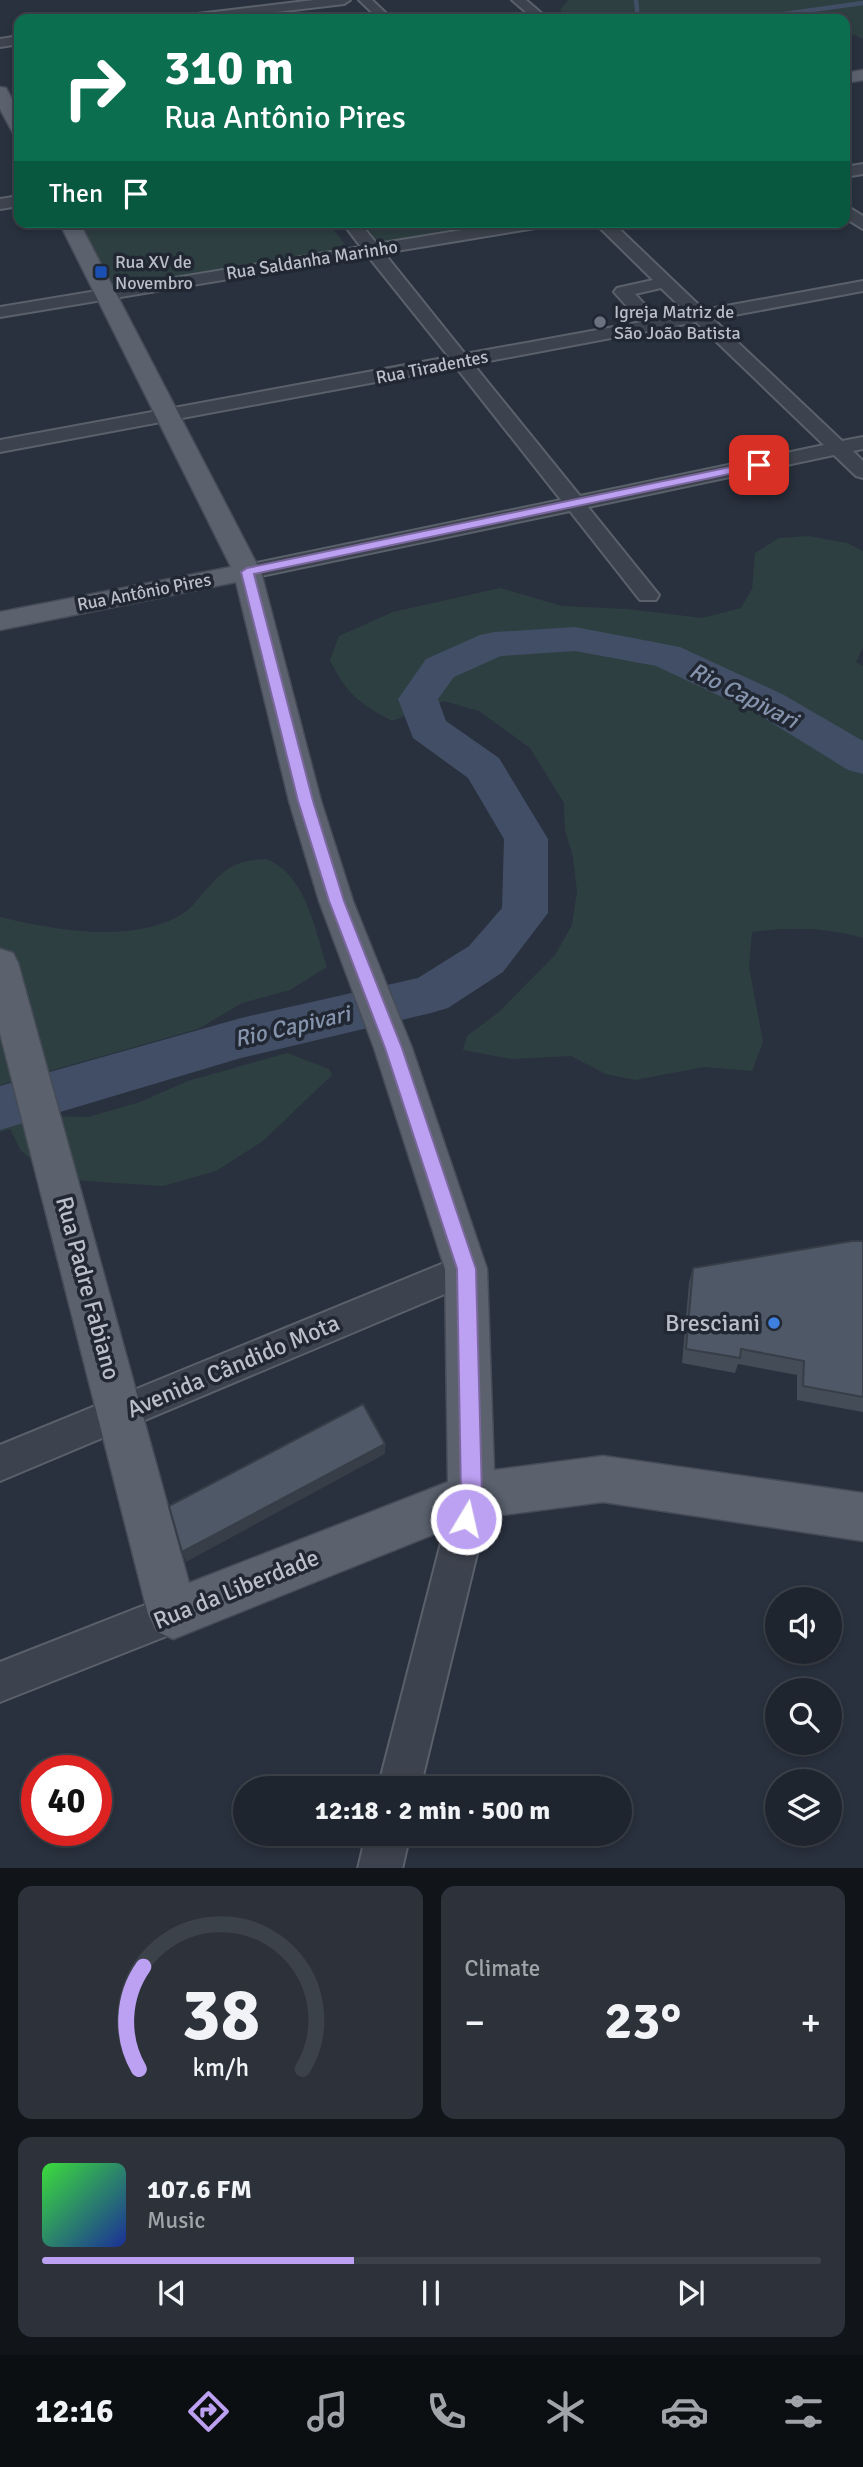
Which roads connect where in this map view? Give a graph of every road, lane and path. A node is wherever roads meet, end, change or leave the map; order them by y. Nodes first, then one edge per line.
1 (344, 0) edge
2 (365, 0) edge
3 (518, 0) edge
4 (206, 14) edge
5 (380, 14) edge
6 (536, 14) edge
7 (0, 92) edge
8 (12, 118) edge
9 (72, 228) edge
10 (355, 228) edge
11 (506, 228) edge
12 (608, 228) edge
13 (372, 250) junction
14 (665, 282) junction
15 (863, 286) edge
16 (106, 294) junction
17 (0, 312) edge
18 (701, 317) junction
19 (654, 325) junction
20 (461, 361) junction
21 (167, 416) junction
22 (863, 443) edge
23 (0, 446) edge
24 (838, 448) junction
25 (863, 472) edge
26 (574, 503) junction
27 (247, 572) junction
28 (648, 595) dead end
29 (0, 621) edge
30 (0, 963) edge
31 (466, 1269) junction
32 (121, 1413) junction
33 (0, 1463) edge
34 (471, 1496) junction
35 (863, 1517) edge
36 (173, 1614) junction
37 (0, 1682) edge
38 (402, 1776) edge
39 (385, 1846) edge
40 (380, 1868) edge

1 - 4 street
2 - 5 street
3 - 6 street
7 - 8 main road
9 - 16 main road
10 - 13 street
11 - 13 street, Rua Saldanha Marinho
12 - 14 street
13 - 16 street, Rua Saldanha Marinho
13 - 20 street
14 - 18 street
14 - 19 street
15 - 18 street, Rua Tiradentes
16 - 17 street, Rua Saldanha Marinho
16 - 21 main road
18 - 19 street, Rua Tiradentes
18 - 24 street
19 - 20 street, Rua Tiradentes
20 - 21 street, Rua Tiradentes
20 - 26 street
21 - 23 street, Rua Tiradentes
21 - 27 main road
22 - 24 street, Rua Antônio Pires
24 - 25 street
24 - 26 street, Rua Antônio Pires
26 - 27 street, Rua Antônio Pires
26 - 28 street
27 - 29 main road, Rua Antônio Pires
27 - 31 main road
30 - 32 main road, Rua Padre Fabiano
31 - 32 street, Avenida Cândido Mota
31 - 34 main road
32 - 33 street, Avenida Cândido Mota
32 - 36 main road, Rua Padre Fabiano
34 - 35 main road, Rua da Liberdade
34 - 36 main road, Rua da Liberdade
34 - 38 street
36 - 37 street, Rua da Liberdade
39 - 40 street

